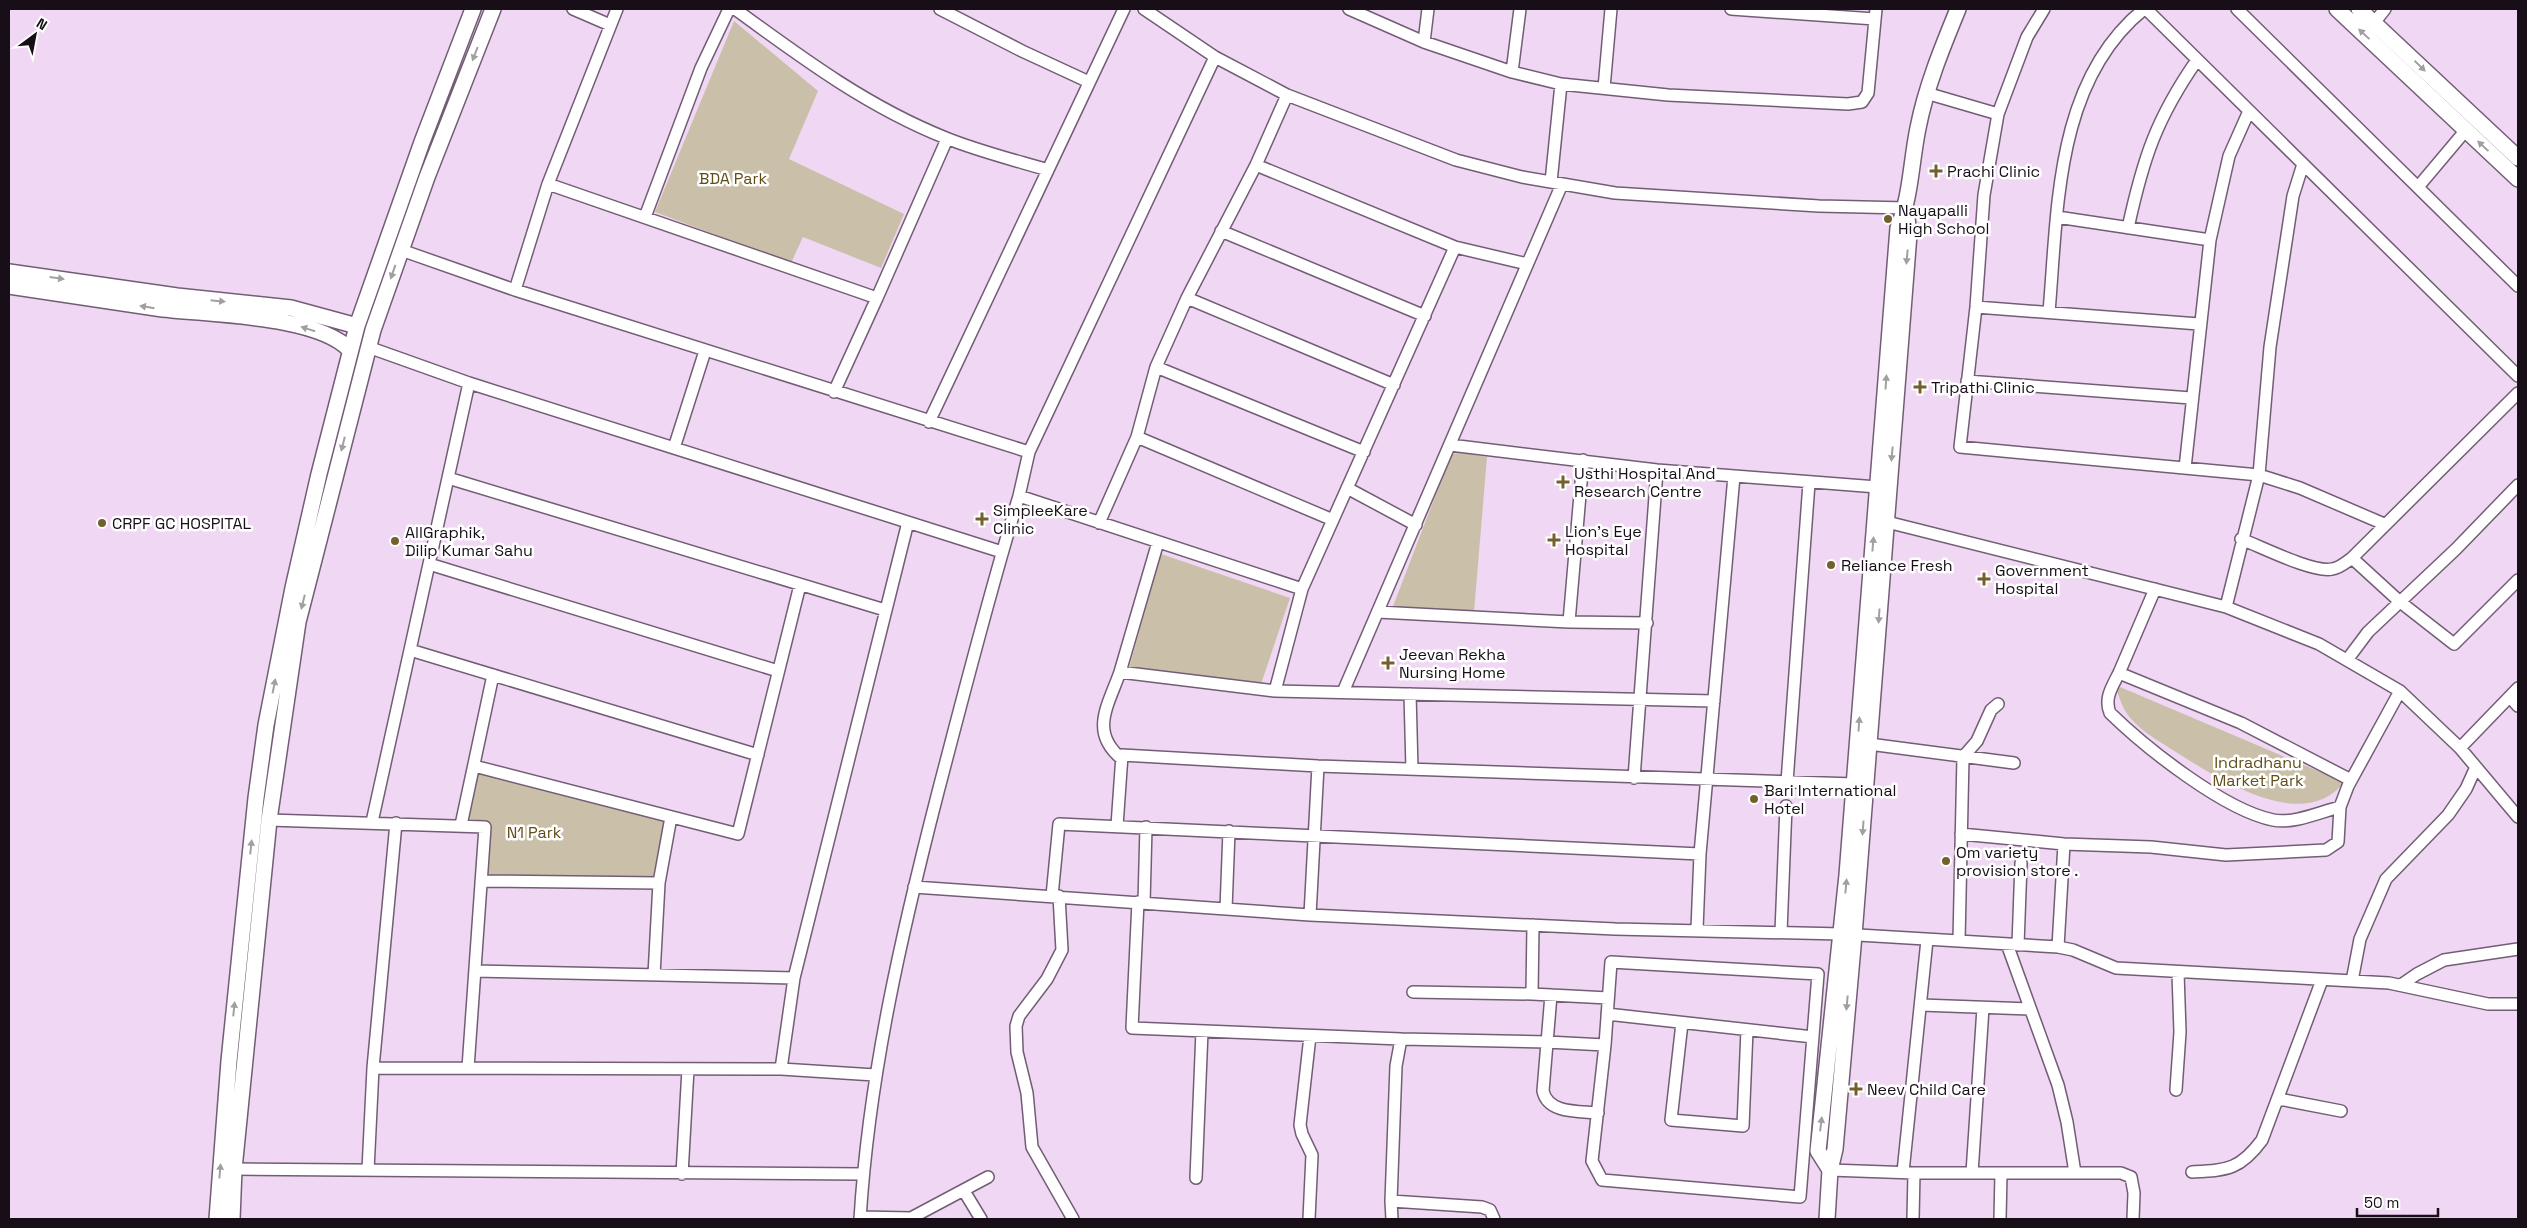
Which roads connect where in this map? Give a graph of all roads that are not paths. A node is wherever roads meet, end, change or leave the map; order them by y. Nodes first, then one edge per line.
1 (474, 9) edge
2 (493, 9) edge
3 (573, 9) edge
4 (617, 9) edge
5 (728, 9) edge
6 (735, 9) edge
7 (940, 9) edge
8 (1124, 9) edge
9 (1349, 9) edge
10 (1428, 9) edge
11 (1520, 9) edge
12 (1611, 9) edge
13 (1730, 9) edge
14 (1958, 9) edge
15 (2044, 9) edge
16 (2145, 9) edge
17 (2236, 9) edge
18 (2337, 9) edge
19 (2359, 9) edge
20 (2385, 9) edge
21 (1149, 10) edge
22 (1875, 14) edge
23 (2374, 23) junction
24 (610, 25) junction
25 (1424, 42) junction
26 (2395, 52) junction
27 (1215, 57) junction
28 (2197, 60) junction
29 (1512, 72) junction
30 (1089, 82) junction
31 (1561, 84) junction
32 (1604, 88) junction
33 (1926, 93) junction
34 (1287, 94) junction
35 (2249, 111) junction
36 (1998, 114) junction
37 (2466, 130) junction
38 (946, 138) junction
39 (2517, 154) edge
40 (2303, 164) junction
41 (1256, 166) junction
42 (1048, 170) junction
43 (2518, 179) edge
44 (1556, 183) junction
45 (548, 184) junction
46 (2418, 187) junction
47 (1906, 208) junction
48 (645, 217) junction
49 (2058, 217) junction
50 (394, 219) junction
51 (410, 224) junction
52 (2128, 228) junction
53 (1221, 231) junction
54 (2210, 240) junction
55 (1455, 247) junction
56 (401, 250) junction
57 (1527, 264) junction
58 (9, 272) edge
59 (9, 286) edge
60 (2518, 286) edge
61 (515, 290) junction
62 (877, 298) junction
63 (1187, 298) junction
64 (1976, 306) junction
65 (2049, 312) junction
66 (1425, 316) junction
67 (2199, 324) junction
68 (357, 326) junction
69 (368, 347) junction
70 (350, 350) junction
71 (705, 351) junction
72 (1156, 367) junction
73 (2518, 376) edge
74 (1968, 382) junction
75 (469, 383) junction
76 (1394, 385) junction
77 (834, 392) junction
78 (2518, 393) edge
79 (2191, 398) junction
80 (335, 412) junction
81 (350, 415) junction
82 (929, 422) junction
83 (1137, 437) junction
84 (1450, 445) junction
85 (674, 448) junction
86 (1029, 452) junction
87 (1364, 452) junction
88 (1583, 460) junction
89 (2185, 468) junction
90 (1658, 470) junction
91 (2258, 475) junction
92 (1734, 476) junction
93 (448, 478) junction
94 (1809, 483) junction
95 (2518, 485) edge
96 (1877, 487) junction
97 (1347, 488) junction
98 (1019, 496) junction
99 (1333, 520) junction
100 (1881, 520) junction
101 (908, 522) junction
102 (1099, 523) junction
103 (2384, 524) junction
104 (1416, 525) junction
105 (2241, 539) junction
106 (1158, 542) junction
107 (1002, 552) junction
108 (2352, 558) junction
109 (429, 564) junction
110 (2518, 580) edge
111 (800, 585) junction
112 (1302, 589) junction
113 (2155, 589) junction
114 (2399, 601) junction
115 (2226, 607) junction
116 (885, 610) junction
117 (1378, 612) junction
118 (1569, 622) junction
119 (1646, 623) junction
120 (410, 650) junction
121 (2347, 660) junction
122 (778, 671) junction
123 (1120, 672) junction
124 (2119, 673) junction
125 (493, 675) junction
126 (2518, 688) edge
127 (1275, 691) junction
128 (2400, 691) junction
129 (1344, 692) junction
130 (1410, 694) junction
131 (2510, 697) junction
132 (1641, 700) junction
133 (1714, 701) junction
134 (1998, 704) dead end
135 (2518, 706) edge
136 (1869, 744) junction
137 (2460, 748) junction
138 (758, 755) junction
139 (1964, 756) junction
140 (1122, 759) junction
141 (2014, 762) dead end
142 (474, 766) junction
143 (1318, 766) junction
144 (2476, 766) junction
145 (1412, 769) junction
146 (1634, 778) junction
147 (1707, 780) junction
148 (2351, 780) junction
149 (1787, 782) junction
150 (1854, 784) junction
151 (1786, 806) dead end
152 (2340, 807) junction
153 (671, 817) junction
154 (2518, 817) edge
155 (269, 820) junction
156 (372, 822) junction
157 (396, 823) junction
158 (462, 825) junction
159 (1117, 826) junction
160 (1146, 827) junction
161 (1229, 831) junction
162 (1961, 834) junction
163 (1315, 837) junction
164 (2064, 844) junction
165 (1700, 854) junction
166 (2021, 863) dead end
167 (481, 880) junction
168 (659, 884) junction
169 (914, 887) junction
170 (1056, 896) junction
171 (1141, 903) junction
172 (1226, 909) junction
173 (1310, 915) junction
174 (1533, 925) junction
175 (1697, 929) junction
176 (1780, 932) junction
177 (1848, 935) junction
178 (1927, 940) junction
179 (1958, 941) junction
180 (2012, 945) junction
181 (2058, 948) junction
182 (2518, 949) edge
183 (475, 971) junction
184 (2178, 973) junction
185 (654, 975) junction
186 (794, 978) junction
187 (2322, 980) junction
188 (2352, 981) junction
189 (2401, 985) junction
190 (1413, 992) dead end
191 (1532, 994) junction
192 (1551, 995) junction
193 (1608, 998) junction
194 (2518, 1004) edge
195 (1921, 1005) junction
196 (1984, 1008) junction
197 (2030, 1009) junction
198 (1607, 1014) junction
199 (1682, 1023) junction
200 (1747, 1030) junction
201 (1202, 1031) junction
202 (1310, 1036) junction
203 (1813, 1037) junction
204 (1401, 1039) junction
205 (1547, 1042) junction
206 (1605, 1046) junction
207 (1812, 1055) junction
208 (1829, 1057) junction
209 (373, 1068) junction
210 (468, 1068) junction
211 (688, 1069) junction
212 (781, 1069) junction
213 (875, 1075) junction
214 (2176, 1090) dead end
215 (233, 1099) junction
216 (2279, 1099) junction
217 (2342, 1111) dead end
218 (1598, 1113) junction
219 (234, 1169) junction
220 (368, 1170) junction
221 (1830, 1170) junction
222 (1908, 1172) junction
223 (2192, 1172) dead end
224 (1972, 1173) junction
225 (2001, 1173) junction
226 (2075, 1173) junction
227 (682, 1174) junction
228 (862, 1174) junction
229 (988, 1177) dead end
230 (1196, 1178) dead end
231 (964, 1191) junction
232 (1391, 1201) junction
233 (860, 1218) edge
234 (217, 1219) edge
235 (232, 1219) edge
236 (982, 1219) edge
237 (1073, 1219) edge
238 (1309, 1219) edge
239 (1392, 1219) edge
240 (1494, 1219) edge
241 (1827, 1219) edge
242 (1913, 1219) edge
243 (2000, 1219) edge
244 (2133, 1219) edge

1 - 50 street
2 -> 51 street
3 - 24 street
4 - 24 street
5 - 48 street
6 - 38 street
7 - 30 street
8 - 30 street
9 - 25 street
10 - 25 street
11 - 29 street
12 - 32 street
13 - 22 street
14 - 33 street
15 - 36 street
16 - 28 street
16 - 49 street
17 - 46 street
26 -> 18 street
19 - 23 street
20 - 23 street
21 - 27 street
22 - 32 street
23 - 26 street
24 - 45 street
25 - 29 street
26 - 37 street
26 -> 39 street
27 - 34 street
27 - 86 street
28 - 35 street
28 - 52 street
29 - 31 street
30 - 42 street
31 - 32 street
31 - 44 street
33 - 36 street
33 - 47 street
34 - 41 street
34 - 44 street
35 - 40 street
35 - 54 street
36 - 64 street
43 -> 37 street
37 - 46 street
38 - 42 street
38 - 62 street
40 - 73 street
40 - 91 street
41 - 53 street
41 - 55 street
42 - 82 street
44 - 47 street
44 - 57 street
45 - 48 street
45 - 61 street
46 - 60 street
96 -> 47 street
47 -> 100 street
48 - 62 street
49 - 52 street
49 - 65 street
50 - 51 street
50 - 68 street
51 - 56 street
52 - 54 street
53 - 63 street
53 - 66 street
54 - 67 street
55 - 57 street
55 - 66 street
56 - 61 street
56 -> 69 street
57 - 84 street
58 -> 68 street
70 -> 59 street
61 - 71 street
62 - 77 street
63 - 72 street
63 - 76 street
64 - 65 street
64 - 74 street
65 - 67 street
66 - 76 street
67 - 79 street
68 - 70 street
69 - 75 street
69 - 81 street
70 - 80 street
71 - 77 street
71 - 85 street
72 - 83 street
72 - 87 street
74 - 79 street
74 - 89 street
75 - 85 street
75 - 93 street
76 - 87 street
77 - 82 street
78 - 103 street
79 - 89 street
80 - 81 street
215 -> 80 street
81 -> 155 street
82 - 86 street
83 - 99 street
83 - 102 street
84 - 88 street
84 - 104 street
85 - 101 street
86 - 98 street
87 - 97 street
88 - 90 street
88 - 118 street
89 - 91 street
90 - 92 street
90 - 119 street
91 - 103 street
91 - 105 street
92 - 94 street
92 - 133 street
93 - 109 street
93 - 111 street
94 - 96 street
94 - 149 street
95 - 114 street
96 - 100 street
97 - 99 street
97 - 104 street
98 - 102 street
98 - 107 street
99 - 112 street
100 - 113 street
100 -> 136 street
150 -> 100 street
101 - 107 street
101 - 116 street
102 - 106 street
103 - 108 street
104 - 117 street
105 - 108 street
105 - 115 street
106 - 112 street
106 - 123 street
107 - 169 street
108 - 114 street
109 - 120 street
109 - 122 street
110 - 114 street
111 - 116 street
111 - 122 street
112 - 127 street
113 - 115 street
113 - 124 street
114 - 121 street
115 - 121 street
116 - 186 street
117 - 118 street
117 - 129 street
118 - 119 street
119 - 132 street
120 - 125 street
120 - 156 street
121 - 128 street
122 - 138 street
123 - 127 street
123 - 140 street
124 - 148 street
124 - 152 street
125 - 138 street
125 - 142 street
126 - 131 street
127 - 129 street
128 - 137 street
128 - 148 street
129 - 130 street
130 - 132 street
130 - 145 street
131 - 135 street
131 - 137 street
132 - 133 street
132 - 146 street
133 - 147 street
134 - 139 street
136 - 139 street
136 -> 177 street
137 - 144 street
138 - 153 street
139 - 141 street
139 - 162 street
140 - 143 street
140 - 159 street
142 - 153 street
142 - 158 street
143 - 145 street
143 - 163 street
144 - 154 street
144 - 188 street
145 - 146 street
146 - 147 street
147 - 149 street
147 - 165 street
148 - 152 street
149 - 150 street
177 -> 150 street
151 - 176 street
152 - 164 street
153 - 168 street
155 - 156 street
155 - 215 street
156 - 157 street
157 - 158 street
157 - 209 street
158 - 167 street
159 - 160 street
159 - 170 street
160 - 161 street
160 - 171 street
161 - 163 street
161 - 172 street
162 - 164 street
162 - 179 street
163 - 165 street
163 - 173 street
164 - 181 street
165 - 175 street
166 - 180 street
167 - 168 street
167 - 183 street
168 - 185 street
169 - 170 street
169 - 213 street
170 - 171 street
170 - 237 street
171 - 172 street
171 - 201 street
172 - 173 street
173 - 174 street
174 - 175 street
174 - 191 street
175 - 176 street
176 - 177 street
177 - 178 street
177 - 208 street
177 -> 221 street
178 - 179 street
178 - 195 street
179 - 180 street
180 - 181 street
180 - 197 street
181 - 184 street
182 - 189 street
183 - 185 street
183 - 210 street
184 - 187 street
184 - 214 street
185 - 186 street
186 - 212 street
187 - 188 street
187 - 216 street
188 - 189 street
189 - 194 street
190 - 191 street
191 - 192 street
192 - 193 street
192 - 205 street
193 - 198 street
193 - 203 street
195 - 196 street
195 - 222 street
196 - 197 street
196 - 224 street
197 - 226 street
198 - 199 street
198 - 206 street
199 - 200 street
199 - 200 street
200 - 203 street
201 - 202 street
201 - 230 street
202 - 204 street
202 - 238 street
203 - 207 street
204 - 205 street
204 - 232 street
205 - 206 street
205 - 218 street
206 - 218 street
207 - 208 street
207 - 218 street
221 -> 208 street
209 - 210 street
209 - 220 street
210 - 211 street
211 - 212 street
211 - 227 street
212 - 213 street
213 - 228 street
215 - 219 street
234 -> 215 street
216 - 217 street
216 - 223 street
219 - 220 street
219 - 235 street
220 - 227 street
221 - 222 street
221 - 241 street
222 - 224 street
222 - 242 street
224 - 225 street
225 - 226 street
225 - 243 street
226 - 244 street
227 - 228 street
228 - 233 street
229 - 231 street
231 - 233 street
231 - 236 street
232 - 239 street
232 - 240 street

